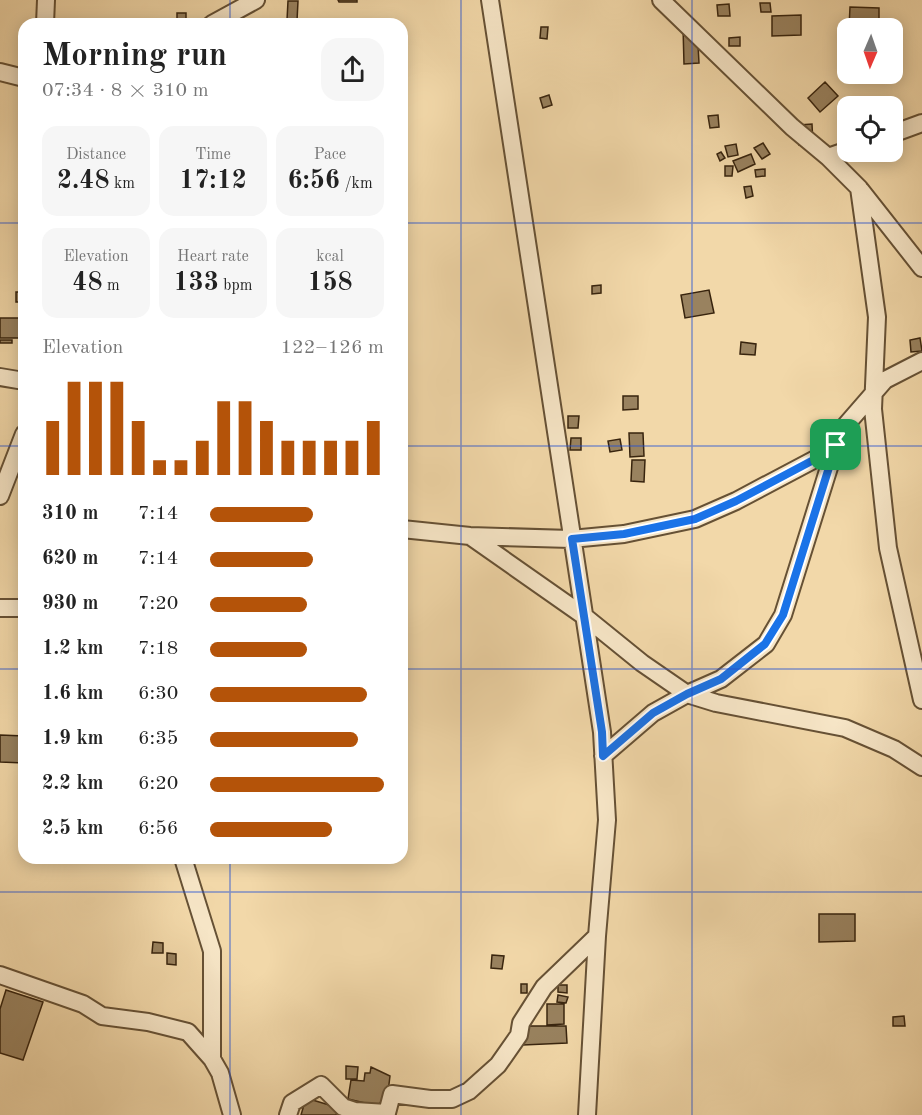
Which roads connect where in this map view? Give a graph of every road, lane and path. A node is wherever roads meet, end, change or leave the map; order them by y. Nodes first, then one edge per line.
1 (46, 0) edge
2 (256, 0) edge
3 (490, 0) edge
4 (660, 0) edge
5 (45, 18) edge
6 (223, 18) edge
7 (0, 72) edge
8 (18, 76) edge
9 (922, 123) edge
10 (903, 130) edge
11 (837, 154) edge
12 (828, 157) junction
13 (859, 188) junction
14 (922, 268) edge
15 (922, 361) edge
16 (0, 377) edge
17 (18, 380) edge
18 (873, 393) junction
19 (836, 445) junction
20 (18, 450) edge
21 (0, 496) edge
22 (408, 530) edge
23 (470, 536) junction
24 (572, 539) junction
25 (0, 608) edge
26 (18, 608) edge
27 (584, 615) junction
28 (687, 694) junction
29 (922, 700) edge
30 (603, 756) junction
31 (922, 767) edge
32 (185, 864) edge
33 (597, 936) junction
34 (0, 975) edge
35 (212, 1059) junction
36 (232, 1115) edge
37 (288, 1115) edge
38 (587, 1115) edge

1 - 5 street
2 - 6 street
3 - 24 street
4 - 12 street
7 - 8 street
9 - 10 street
11 - 12 street
12 - 13 street
13 - 14 street
13 - 18 street
15 - 18 street
16 - 17 street
18 - 19 street
18 - 29 street
19 - 24 street
19 - 28 street
20 - 21 street
22 - 23 street
23 - 24 street
23 - 27 street
24 - 27 street
25 - 26 street
27 - 28 street
27 - 30 street
28 - 30 street
28 - 31 street
30 - 33 street
32 - 35 street
33 - 37 street
33 - 38 street
34 - 35 street
35 - 36 street

